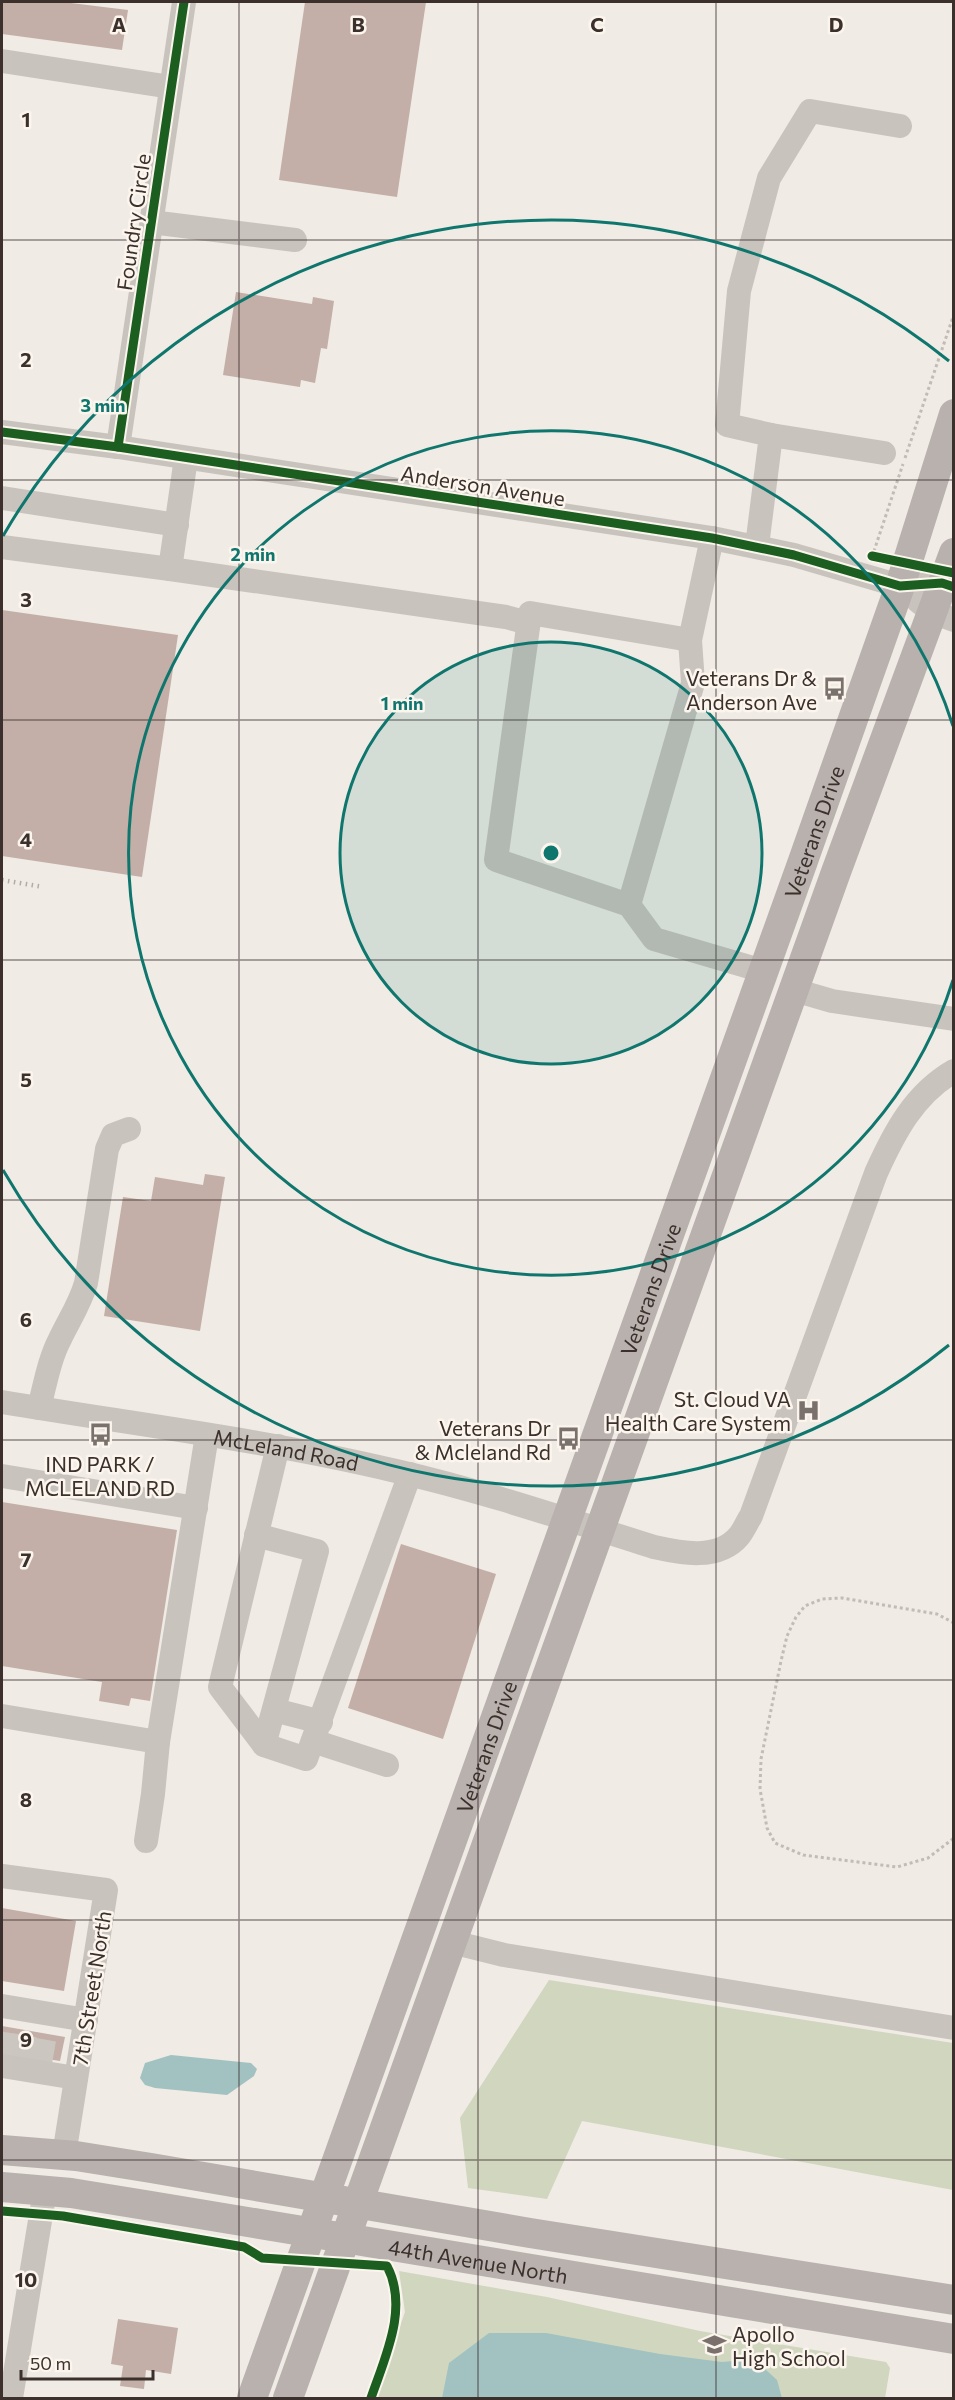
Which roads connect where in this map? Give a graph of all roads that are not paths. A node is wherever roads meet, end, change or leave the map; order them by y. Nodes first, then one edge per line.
1 (184, 2) edge
2 (2, 61) edge
3 (171, 87) junction
4 (900, 126) dead end
5 (151, 222) junction
6 (295, 240) dead end
7 (954, 414) edge
8 (2, 432) edge
9 (771, 435) junction
10 (118, 447) junction
11 (884, 453) dead end
12 (186, 458) junction
13 (2, 498) edge
14 (177, 525) junction
15 (712, 538) junction
16 (757, 546) junction
17 (2, 547) edge
18 (954, 552) edge
19 (170, 569) junction
20 (903, 575) junction
21 (948, 585) edge
22 (943, 616) edge
23 (528, 623) junction
24 (690, 640) junction
25 (629, 905) junction
26 (763, 971) junction
27 (794, 990) junction
28 (954, 1019) edge
29 (954, 1071) edge
30 (129, 1129) dead end
31 (2, 1402) edge
32 (39, 1408) junction
33 (207, 1435) junction
34 (278, 1446) junction
35 (410, 1474) junction
36 (2, 1476) edge
37 (196, 1508) junction
38 (567, 1520) junction
39 (600, 1530) junction
40 (256, 1535) junction
41 (274, 1710) junction
42 (2, 1716) edge
43 (317, 1731) junction
44 (158, 1742) junction
45 (264, 1745) junction
46 (387, 1765) dead end
47 (146, 1841) dead end
48 (2, 1876) edge
49 (452, 1942) junction
50 (24, 2019) edge
51 (86, 2020) junction
52 (954, 2028) edge
53 (18, 2065) edge
54 (76, 2078) junction
55 (2, 2150) edge
56 (64, 2155) junction
57 (2, 2187) edge
58 (45, 2190) junction
59 (323, 2199) junction
60 (358, 2204) junction
61 (310, 2233) junction
62 (346, 2239) junction
63 (954, 2300) edge
64 (954, 2339) edge
65 (11, 2398) edge
66 (252, 2398) edge
67 (288, 2398) edge

1 - 3 street, Foundry Circle
2 - 3 street
3 - 5 street, Foundry Circle
4 - 9 street
5 - 6 street
5 - 10 street, Foundry Circle
7 - 20 main road, Veterans Drive
8 - 10 street, Anderson Avenue
9 - 11 street
9 - 16 street
10 - 12 street, Anderson Avenue
12 - 14 street
12 - 15 street, Anderson Avenue
13 - 14 street
14 - 19 street
15 - 16 street, Anderson Avenue
15 - 24 street
16 - 20 street, Anderson Avenue
17 - 19 street
18 - 21 main road, Veterans Drive
19 - 23 street
20 - 21 street, Anderson Avenue
20 - 22 street, Anderson Avenue
20 - 26 main road, Veterans Drive
21 - 22 main road, Veterans Drive
22 - 27 main road, Veterans Drive
23 - 24 street
23 - 25 street
24 - 25 street
25 - 26 street
26 - 38 main road, Veterans Drive
27 - 28 street
27 - 39 main road, Veterans Drive
29 - 39 street, McLeland Road
30 - 32 street
31 - 32 street, McLeland Road
32 - 33 street, McLeland Road
33 - 34 street, McLeland Road
33 - 37 street
34 - 35 street, McLeland Road
34 - 40 street
35 - 38 street, McLeland Road
35 - 43 street
36 - 37 street
37 - 44 street
38 - 39 street, McLeland Road
38 - 59 main road, Veterans Drive
39 - 49 main road, Veterans Drive
40 - 41 street
40 - 45 street
41 - 43 street
41 - 45 street
42 - 44 street
43 - 45 street
43 - 46 street
44 - 47 street
48 - 51 street, 7th Street North
49 - 52 street
49 - 60 main road, Veterans Drive
50 - 51 street
51 - 54 street, 7th Street North
53 - 54 street
54 - 56 street, 7th Street North
55 - 56 main road, 44th Avenue North
56 - 59 main road, 44th Avenue North
57 - 58 main road, 44th Avenue North
58 - 61 main road, 44th Avenue North
58 - 65 street
59 - 60 main road, 44th Avenue North
59 - 61 main road, Veterans Drive
60 - 62 main road, Veterans Drive
60 - 63 main road, 44th Avenue North
61 - 62 main road, 44th Avenue North
61 - 66 main road, Veterans Drive
62 - 64 main road, 44th Avenue North
62 - 67 main road, Veterans Drive

